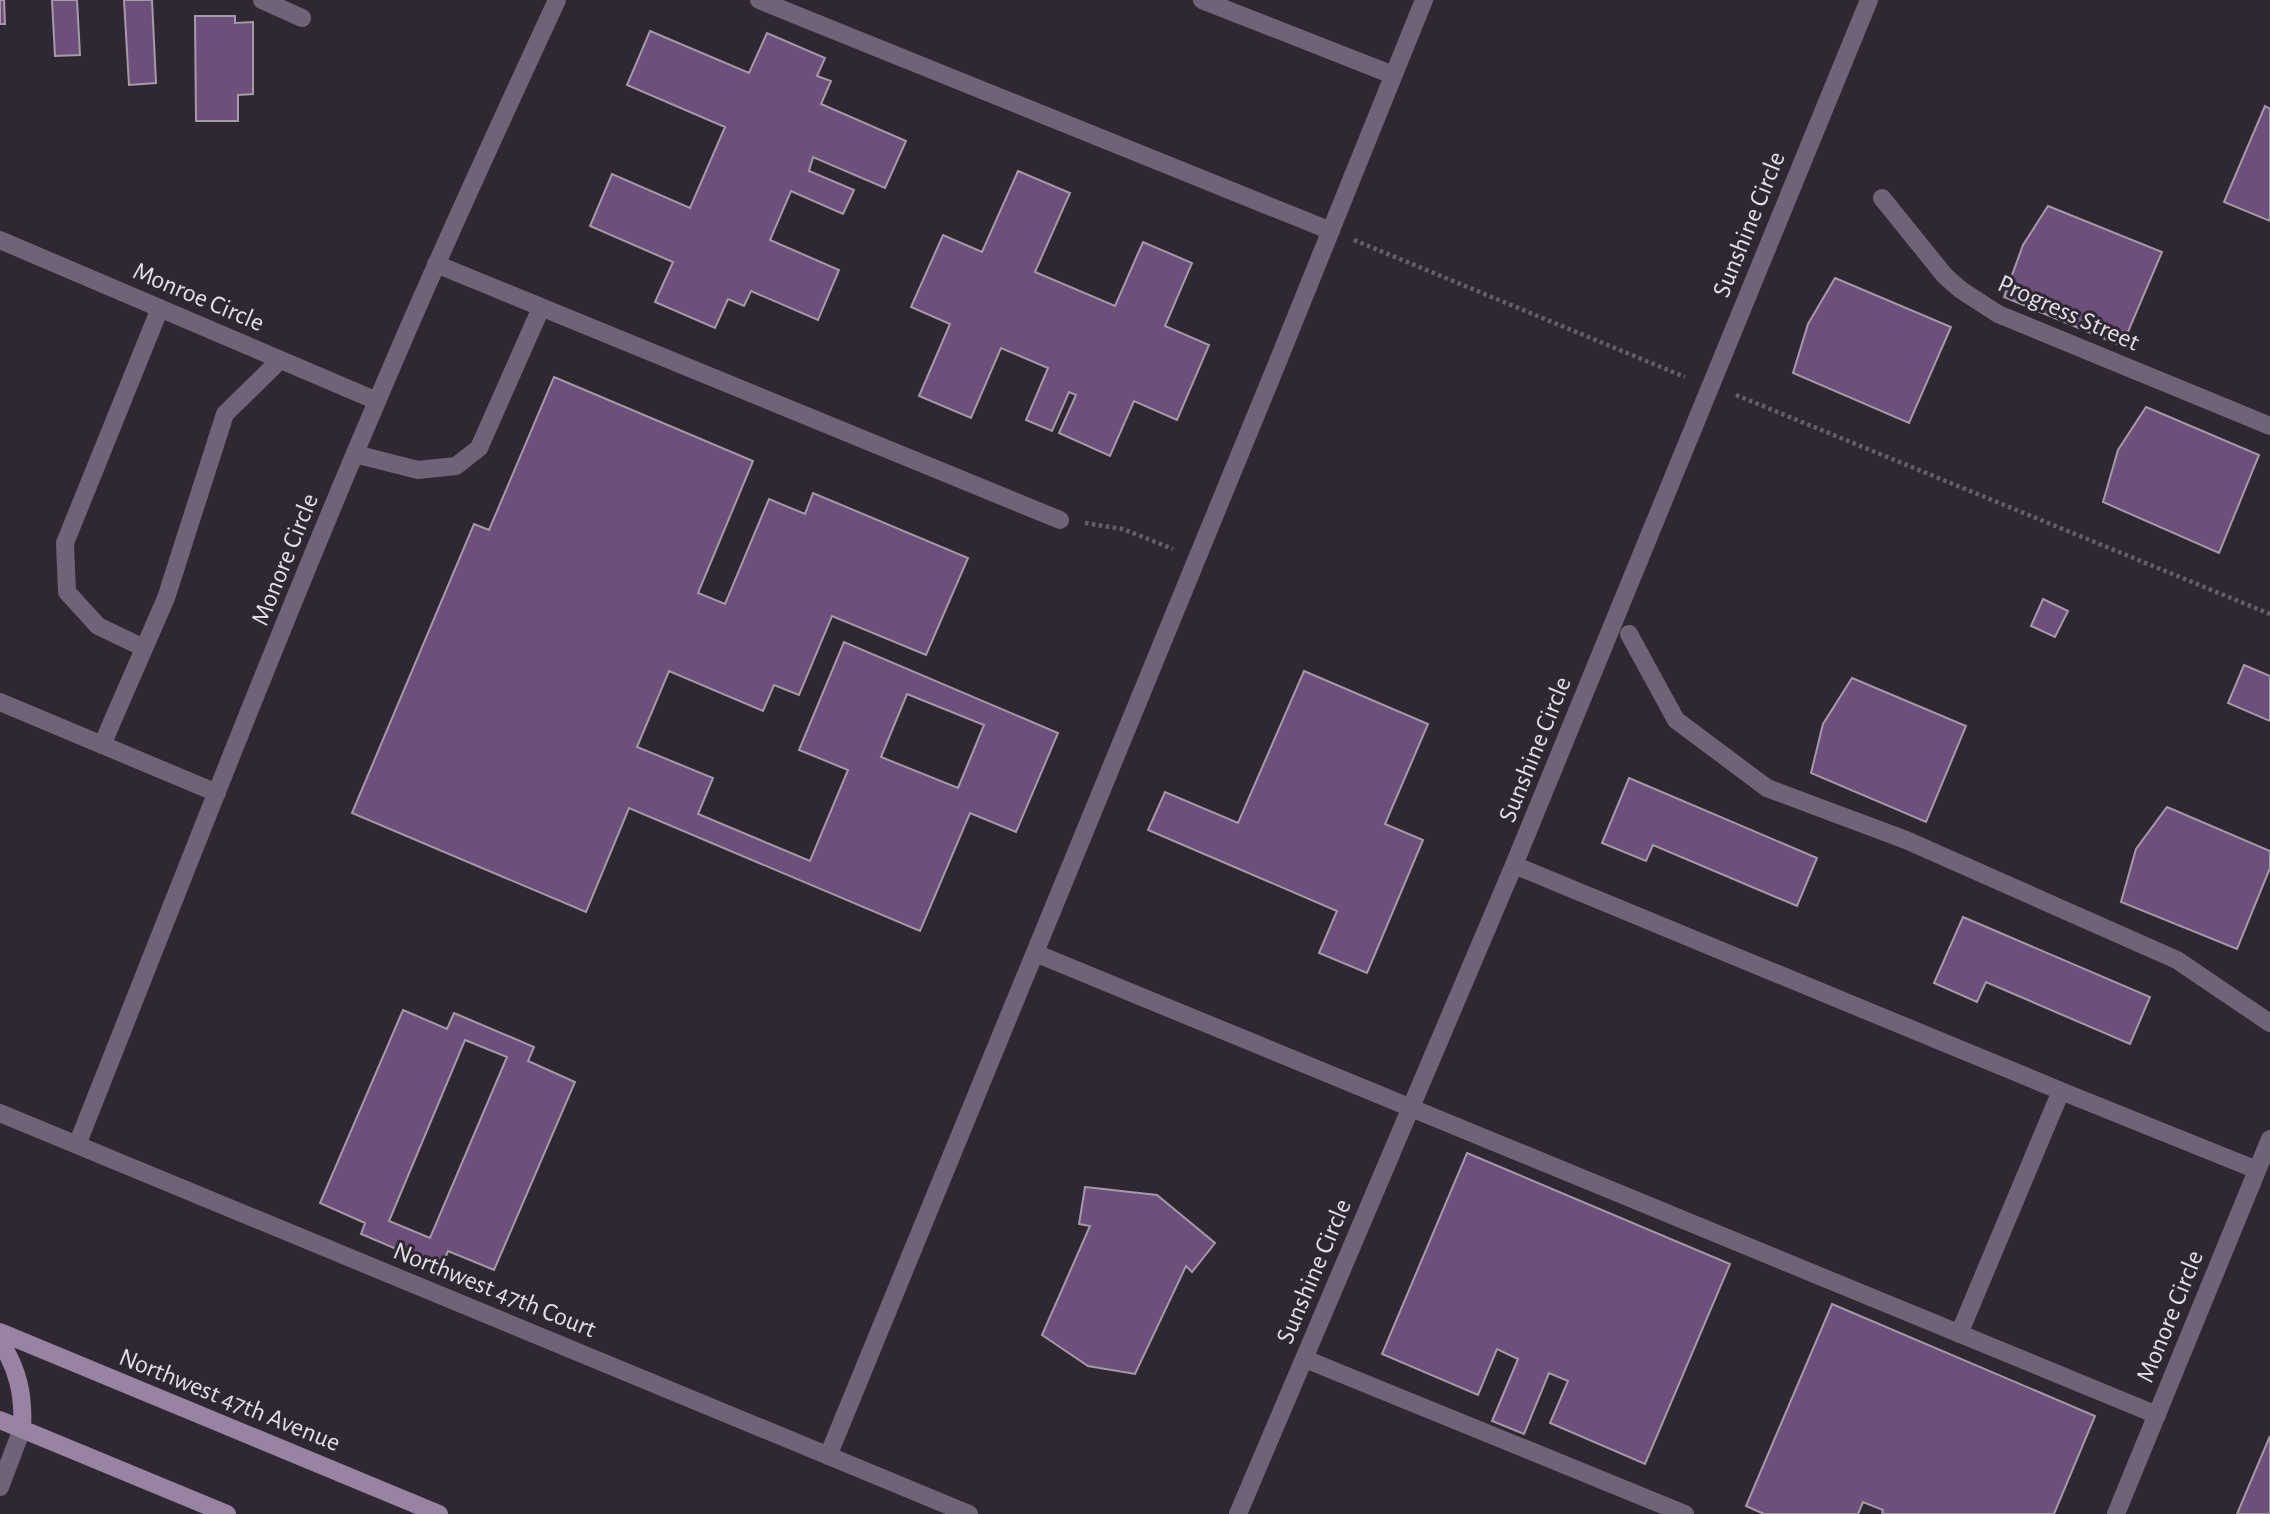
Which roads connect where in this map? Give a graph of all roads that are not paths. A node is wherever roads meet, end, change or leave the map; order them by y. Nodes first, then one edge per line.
1 (262, 0) edge
2 (557, 0) edge
3 (759, 0) edge
4 (1202, 0) edge
5 (1424, 0) edge
6 (1869, 0) edge
7 (302, 18) dead end
8 (1393, 75) junction
9 (1882, 198) dead end
10 (1331, 231) junction
11 (0, 240) edge
12 (436, 264) junction
13 (541, 308) junction
14 (160, 309) junction
15 (280, 360) junction
16 (377, 401) junction
17 (2270, 426) edge
18 (355, 454) junction
19 (1060, 520) road end
20 (1629, 634) dead end
21 (144, 648) junction
22 (0, 702) edge
23 (102, 745) junction
24 (216, 793) junction
25 (1514, 865) junction
26 (1035, 953) junction
27 (2270, 1023) edge
28 (2061, 1091) junction
29 (1411, 1110) junction
30 (0, 1113) edge
31 (2270, 1139) edge
32 (77, 1145) junction
33 (2257, 1170) junction
34 (0, 1332) edge
35 (1959, 1334) junction
36 (0, 1341) edge
37 (1304, 1359) junction
38 (2157, 1415) junction
39 (0, 1420) edge
40 (22, 1429) junction
41 (828, 1456) junction
42 (0, 1487) edge
43 (227, 1514) edge
44 (439, 1514) edge
45 (969, 1514) edge
46 (1238, 1514) edge
47 (1685, 1514) edge
48 (2116, 1514) edge

1 - 7 street
2 - 12 street, Monore Circle
3 - 10 street
4 - 8 street
5 - 8 street
6 - 25 street, Sunshine Circle
8 - 10 street
9 - 17 street, Progress Street
10 - 26 street
11 - 14 street, Monroe Circle
12 - 13 street
12 - 16 street, Monore Circle
13 - 18 street
13 - 19 street
14 - 15 street, Monroe Circle
14 - 21 street
15 - 16 street, Monroe Circle
15 - 21 street
16 - 18 street, Monore Circle
18 - 24 street, Monore Circle
20 - 27 street
21 - 23 street
22 - 23 street
23 - 24 street
24 - 32 street, Monore Circle
25 - 28 street
25 - 29 street, Sunshine Circle
26 - 29 street
26 - 41 street
28 - 33 street
28 - 35 street
29 - 35 street
29 - 37 street, Sunshine Circle
30 - 32 street, Northwest 47th Court
31 - 33 street, Monore Circle
32 - 41 street, Northwest 47th Court
33 - 38 street, Monore Circle
34 - 44 main road, Northwest 47th Avenue
35 - 38 street
36 - 40 main road
37 - 46 street, Sunshine Circle
37 - 47 street
38 - 48 street, Monore Circle
39 - 40 main road
40 - 42 street
40 - 43 main road
41 - 45 street, Northwest 47th Court

